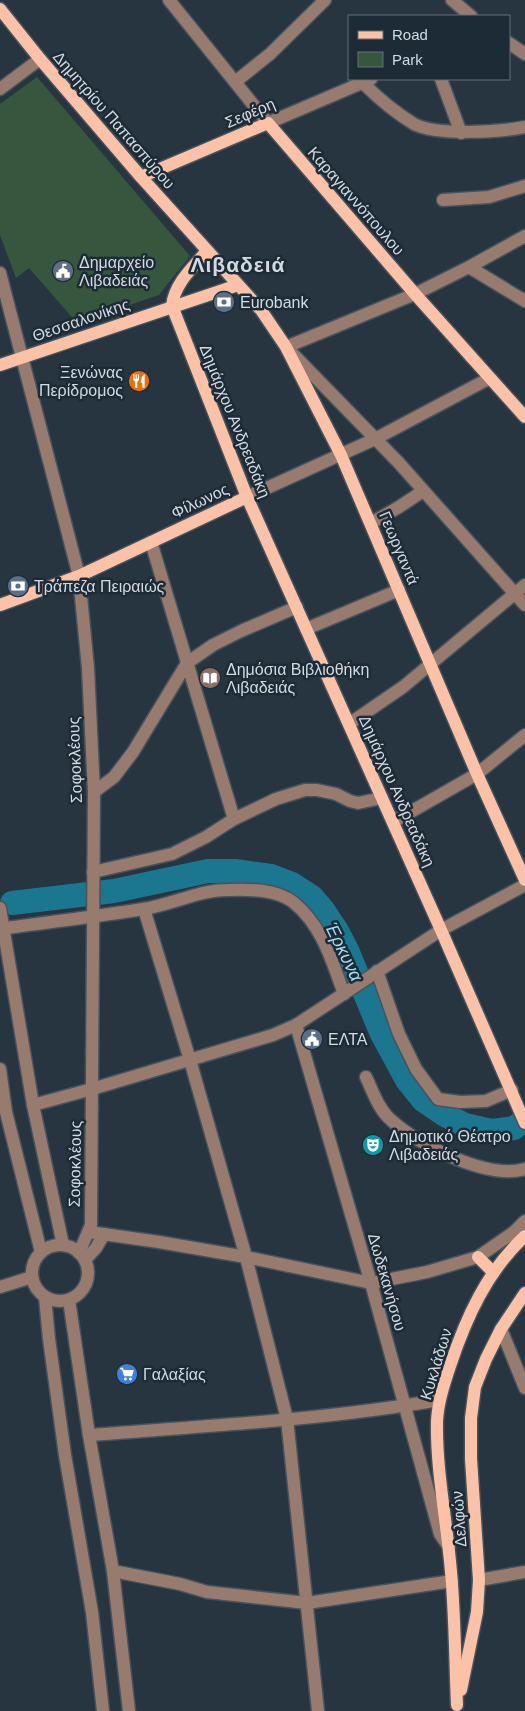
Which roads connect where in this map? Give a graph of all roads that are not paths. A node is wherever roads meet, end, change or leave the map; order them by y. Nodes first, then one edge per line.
1 (169, 0) edge
2 (325, 0) edge
3 (452, 0) edge
4 (0, 9) edge
5 (471, 15) edge
6 (510, 44) edge
7 (525, 54) edge
8 (40, 58) junction
9 (441, 80) edge
10 (367, 81) edge
11 (235, 82) junction
12 (0, 89) edge
13 (268, 123) junction
14 (525, 128) edge
15 (462, 132) junction
16 (141, 177) junction
17 (525, 186) edge
18 (443, 200) dead end
19 (525, 236) edge
20 (207, 250) junction
21 (469, 267) junction
22 (0, 273) edge
23 (238, 285) junction
24 (3, 294) edge
25 (415, 294) junction
26 (525, 301) edge
27 (172, 306) junction
28 (286, 347) junction
29 (23, 357) junction
30 (0, 365) edge
31 (490, 378) junction
32 (525, 417) edge
33 (375, 439) junction
34 (341, 456) junction
35 (423, 491) junction
36 (247, 498) junction
37 (370, 523) junction
38 (151, 542) junction
39 (79, 576) junction
40 (520, 589) edge
41 (399, 590) junction
42 (0, 605) edge
43 (525, 605) edge
44 (297, 607) junction
45 (306, 629) junction
46 (187, 663) junction
47 (431, 664) junction
48 (349, 724) junction
49 (525, 735) edge
50 (477, 774) junction
51 (94, 792) junction
52 (382, 798) junction
53 (234, 819) junction
54 (393, 822) junction
55 (93, 875) junction
56 (525, 880) edge
57 (525, 885) edge
58 (0, 908) edge
59 (144, 909) junction
60 (94, 916) junction
61 (2, 929) edge
62 (441, 930) junction
63 (377, 971) junction
64 (348, 991) junction
65 (296, 1025) junction
66 (190, 1060) junction
67 (0, 1069) edge
68 (366, 1077) dead end
69 (92, 1089) junction
70 (512, 1090) junction
71 (33, 1105) junction
72 (525, 1123) edge
73 (525, 1169) edge
74 (525, 1221) edge
75 (89, 1232) junction
76 (104, 1234) junction
77 (525, 1236) edge
78 (63, 1245) junction
79 (41, 1252) junction
80 (82, 1256) junction
81 (246, 1256) junction
82 (478, 1257) junction
83 (493, 1272) junction
84 (32, 1277) junction
85 (371, 1283) junction
86 (0, 1287) edge
87 (525, 1293) edge
88 (45, 1297) junction
89 (69, 1300) junction
90 (501, 1329) junction
91 (525, 1388) edge
92 (439, 1400) junction
93 (405, 1406) junction
94 (287, 1420) junction
95 (89, 1435) junction
96 (449, 1546) junction
97 (112, 1571) junction
98 (525, 1572) edge
99 (479, 1580) junction
100 (452, 1581) junction
101 (307, 1603) junction
102 (457, 1708) edge
103 (103, 1711) edge
104 (129, 1711) edge
105 (318, 1711) edge

1 - 11 street, Καραγιαννόπουλου
2 - 11 street
3 - 5 street
4 - 8 main road, Δημητρίου Παπασπύρου
6 - 7 street
8 - 12 street
8 - 16 main road, Δημητρίου Παπασπύρου
9 - 15 street
10 - 13 street, Σεφέρη
10 - 15 street
11 - 13 street, Καραγιαννόπουλου
13 - 16 main road, Σεφέρη
13 - 25 main road, Καραγιαννόπουλου
14 - 15 street
16 - 20 main road, Δημητρίου Παπασπύρου
17 - 18 street
19 - 21 street
20 - 23 main road, Γεωργαντά
20 - 27 main road
21 - 25 street
21 - 26 street
22 - 24 street, Σοφοκλέους
23 - 27 main road, Θεσσαλονίκης
23 - 28 main road, Γεωργαντά
24 - 29 street, Σοφοκλέους
25 - 28 street
25 - 31 main road, Καραγιαννόπουλου
27 - 29 main road, Θεσσαλονίκης
27 - 36 main road, Δημάρχου Ανδρεαδάκη
28 - 33 street
28 - 34 main road, Γεωργαντά
29 - 30 main road, Θεσσαλονίκης
29 - 39 street, Σοφοκλέους
31 - 32 main road, Καραγιαννόπουλου
31 - 33 street, Φίλωνος
33 - 34 street, Φίλωνος
33 - 35 street
34 - 36 street, Φίλωνος
34 - 37 main road, Γεωργαντά
35 - 37 street
35 - 40 street
36 - 38 main road, Φίλωνος
36 - 44 main road, Δημάρχου Ανδρεαδάκη
37 - 41 main road, Γεωργαντά
38 - 39 main road, Φίλωνος
38 - 46 street
39 - 42 main road, Φίλωνος
39 - 51 street, Σοφοκλέους
40 - 43 street
40 - 47 street
41 - 45 street
41 - 47 main road, Γεωργαντά
44 - 45 main road, Δημάρχου Ανδρεαδάκη
44 - 46 street
45 - 48 main road, Δημάρχου Ανδρεαδάκη
46 - 51 street
46 - 53 street
47 - 48 street
47 - 50 main road, Γεωργαντά
48 - 52 main road, Δημάρχου Ανδρεαδάκη
49 - 50 street
50 - 54 street
50 - 56 main road, Γεωργαντά
51 - 55 street, Σοφοκλέους
52 - 53 street
52 - 54 main road, Δημάρχου Ανδρεαδάκη
53 - 55 street
54 - 62 main road, Δημάρχου Ανδρεαδάκη
55 - 60 street, Σοφοκλέους
57 - 62 street
58 - 61 street
59 - 60 street
59 - 64 street
59 - 66 street
60 - 61 street
60 - 69 street, Σοφοκλέους
61 - 71 street
62 - 63 street
62 - 70 main road, Δημάρχου Ανδρεαδάκη
63 - 64 street
63 - 70 street
64 - 65 street
65 - 66 street
65 - 85 street, Δωδεκανήσου
66 - 69 street
66 - 81 street
67 - 79 street
68 - 73 street
69 - 71 street
69 - 75 street, Σοφοκλέους
70 - 72 main road, Δημάρχου Ανδρεαδάκη
71 - 78 street
74 - 82 street
75 - 76 street
75 - 80 street, Σοφοκλέους
76 - 80 street
76 - 81 street
77 - 83 main road, Κυκλάδων
78 - 79 street
78 - 80 street
79 - 84 street
80 - 89 street
81 - 85 street
81 - 94 street
82 - 83 main road
82 - 85 street
83 - 92 main road, Κυκλάδων
84 - 86 street
84 - 88 street
85 - 93 street, Δωδεκανήσου
87 - 90 main road, Δελφών
88 - 89 street
88 - 103 street
89 - 95 street
90 - 91 street
90 - 99 main road, Δελφών
92 - 93 street
92 - 96 main road, Κυκλάδων
93 - 94 street
93 - 96 street, Δωδεκανήσου
94 - 95 street
94 - 101 street
95 - 97 street
96 - 100 main road, Κυκλάδων
97 - 101 street
97 - 104 street
98 - 99 street
99 - 102 main road, Δελφών
100 - 101 street
100 - 102 main road
101 - 105 street

